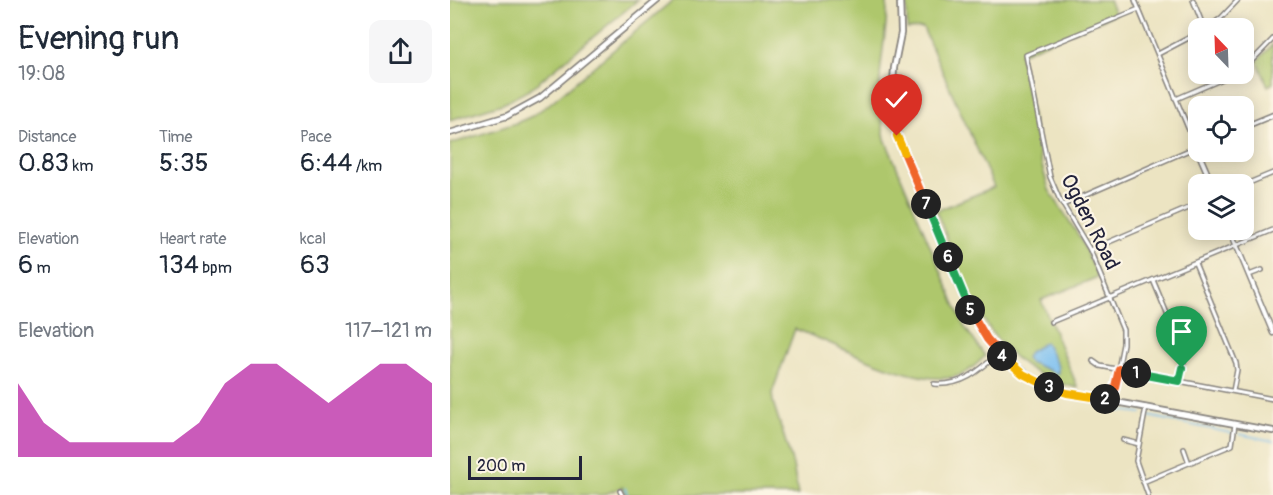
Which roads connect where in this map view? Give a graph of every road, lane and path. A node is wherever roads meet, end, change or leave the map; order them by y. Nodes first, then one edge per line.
1 (658, 0) edge
2 (900, 0) edge
3 (1135, 0) edge
4 (1193, 0) edge
5 (1238, 0) edge
6 (1138, 9) junction
7 (1201, 18) edge
8 (1221, 18) edge
9 (1188, 38) edge
10 (1273, 39) edge
11 (1158, 54) junction
12 (1254, 59) edge
13 (1211, 84) edge
14 (1176, 99) junction
15 (1273, 115) edge
16 (1254, 123) edge
17 (1188, 126) edge
18 (450, 133) edge
19 (1188, 150) edge
20 (1273, 173) edge
21 (1254, 181) edge
22 (1063, 205) junction
23 (1188, 208) edge
24 (1273, 230) edge
25 (1235, 240) edge
26 (1237, 245) junction
27 (1090, 250) junction
28 (1195, 263) junction
29 (1262, 270) dead end
30 (1249, 275) junction
31 (1153, 280) junction
32 (1110, 298) junction
33 (1051, 322) dead end
34 (1271, 322) edge
35 (1273, 333) edge
36 (999, 353) junction
37 (1093, 361) dead end
38 (1119, 369) junction
39 (1179, 381) junction
40 (934, 384) dead end
41 (1233, 391) junction
42 (1273, 399) edge
43 (1112, 400) junction
44 (1146, 406) junction
45 (1235, 424) junction
46 (1273, 431) edge
47 (1123, 440) dead end
48 (1139, 444) junction
49 (1184, 449) dead end
50 (1190, 463) junction
51 (1143, 482) junction
52 (1148, 495) edge

1 - 18 main road
2 - 36 main road
3 - 6 street
4 - 7 street
5 - 8 street
6 - 11 street
6 - 22 street, Ogden Road
9 - 11 street
10 - 12 street
11 - 14 street
13 - 14 street
14 - 17 street
15 - 16 street
19 - 22 street
20 - 21 street
22 - 27 street, Ogden Road
23 - 27 street
24 - 26 street
25 - 26 street
26 - 28 street
26 - 30 street
27 - 32 street, Ogden Road
28 - 31 street
28 - 41 street
29 - 30 street
30 - 34 street
31 - 32 street
31 - 39 street
32 - 33 street
32 - 38 street, Ogden Road
34 - 35 street
36 - 40 street
36 - 43 main road
37 - 38 street
38 - 39 street
38 - 43 street, Ogden Road
39 - 41 street
41 - 42 street
43 - 44 main road
44 - 45 main road
44 - 48 street
45 - 46 main road
45 - 50 street
47 - 48 street
48 - 51 street
49 - 50 street
50 - 51 street
51 - 52 street

